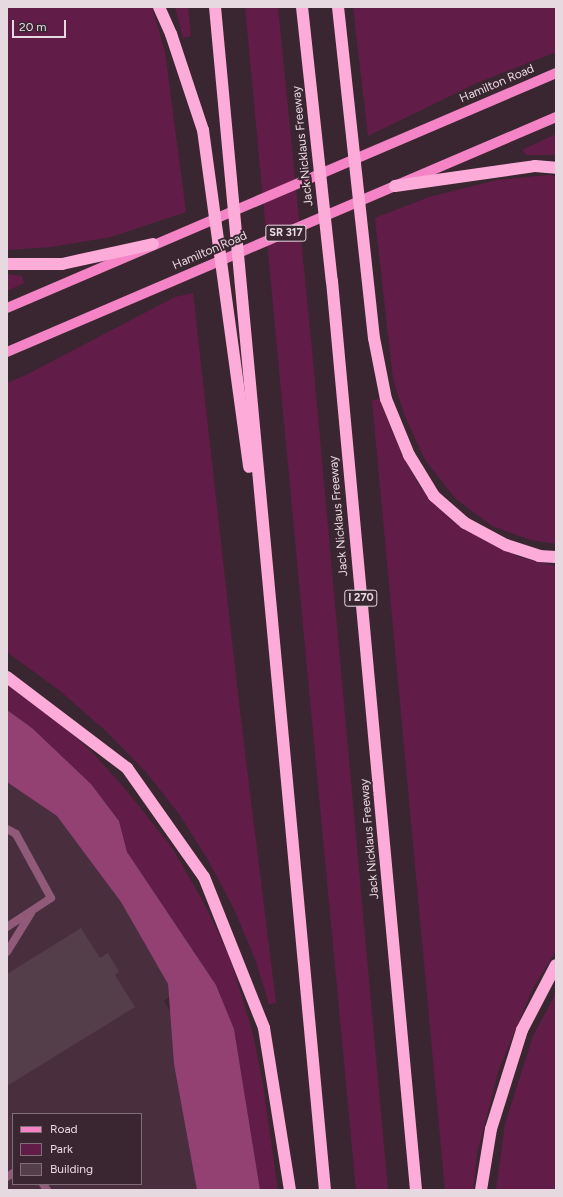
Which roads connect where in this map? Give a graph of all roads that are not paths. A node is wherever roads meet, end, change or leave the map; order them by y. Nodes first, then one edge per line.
1 (159, 7) edge
2 (215, 7) edge
3 (302, 7) edge
4 (338, 7) edge
5 (556, 74) edge
6 (556, 117) edge
7 (556, 168) edge
8 (395, 186) junction
9 (153, 244) junction
10 (7, 264) edge
11 (7, 308) edge
12 (7, 352) edge
13 (556, 557) edge
14 (7, 677) edge
15 (280, 690) junction
16 (7, 829) edge
17 (33, 911) junction
18 (7, 927) edge
19 (7, 952) edge
20 (556, 965) edge
21 (290, 1190) edge
22 (325, 1190) edge
23 (416, 1190) edge
24 (481, 1190) edge

1 - 15 highway
2 - 15 highway
3 - 23 highway, Jack Nicklaus Freeway / I 270
4 - 13 highway
5 - 9 main road, Hamilton Road
6 - 8 main road, Hamilton Road / SR 317
7 - 8 highway
8 - 12 main road, Hamilton Road / SR 317
9 - 10 highway
9 - 11 main road, Hamilton Road
14 - 21 highway
15 - 22 highway
16 - 17 street
17 - 18 street
17 - 19 street
20 - 24 highway

